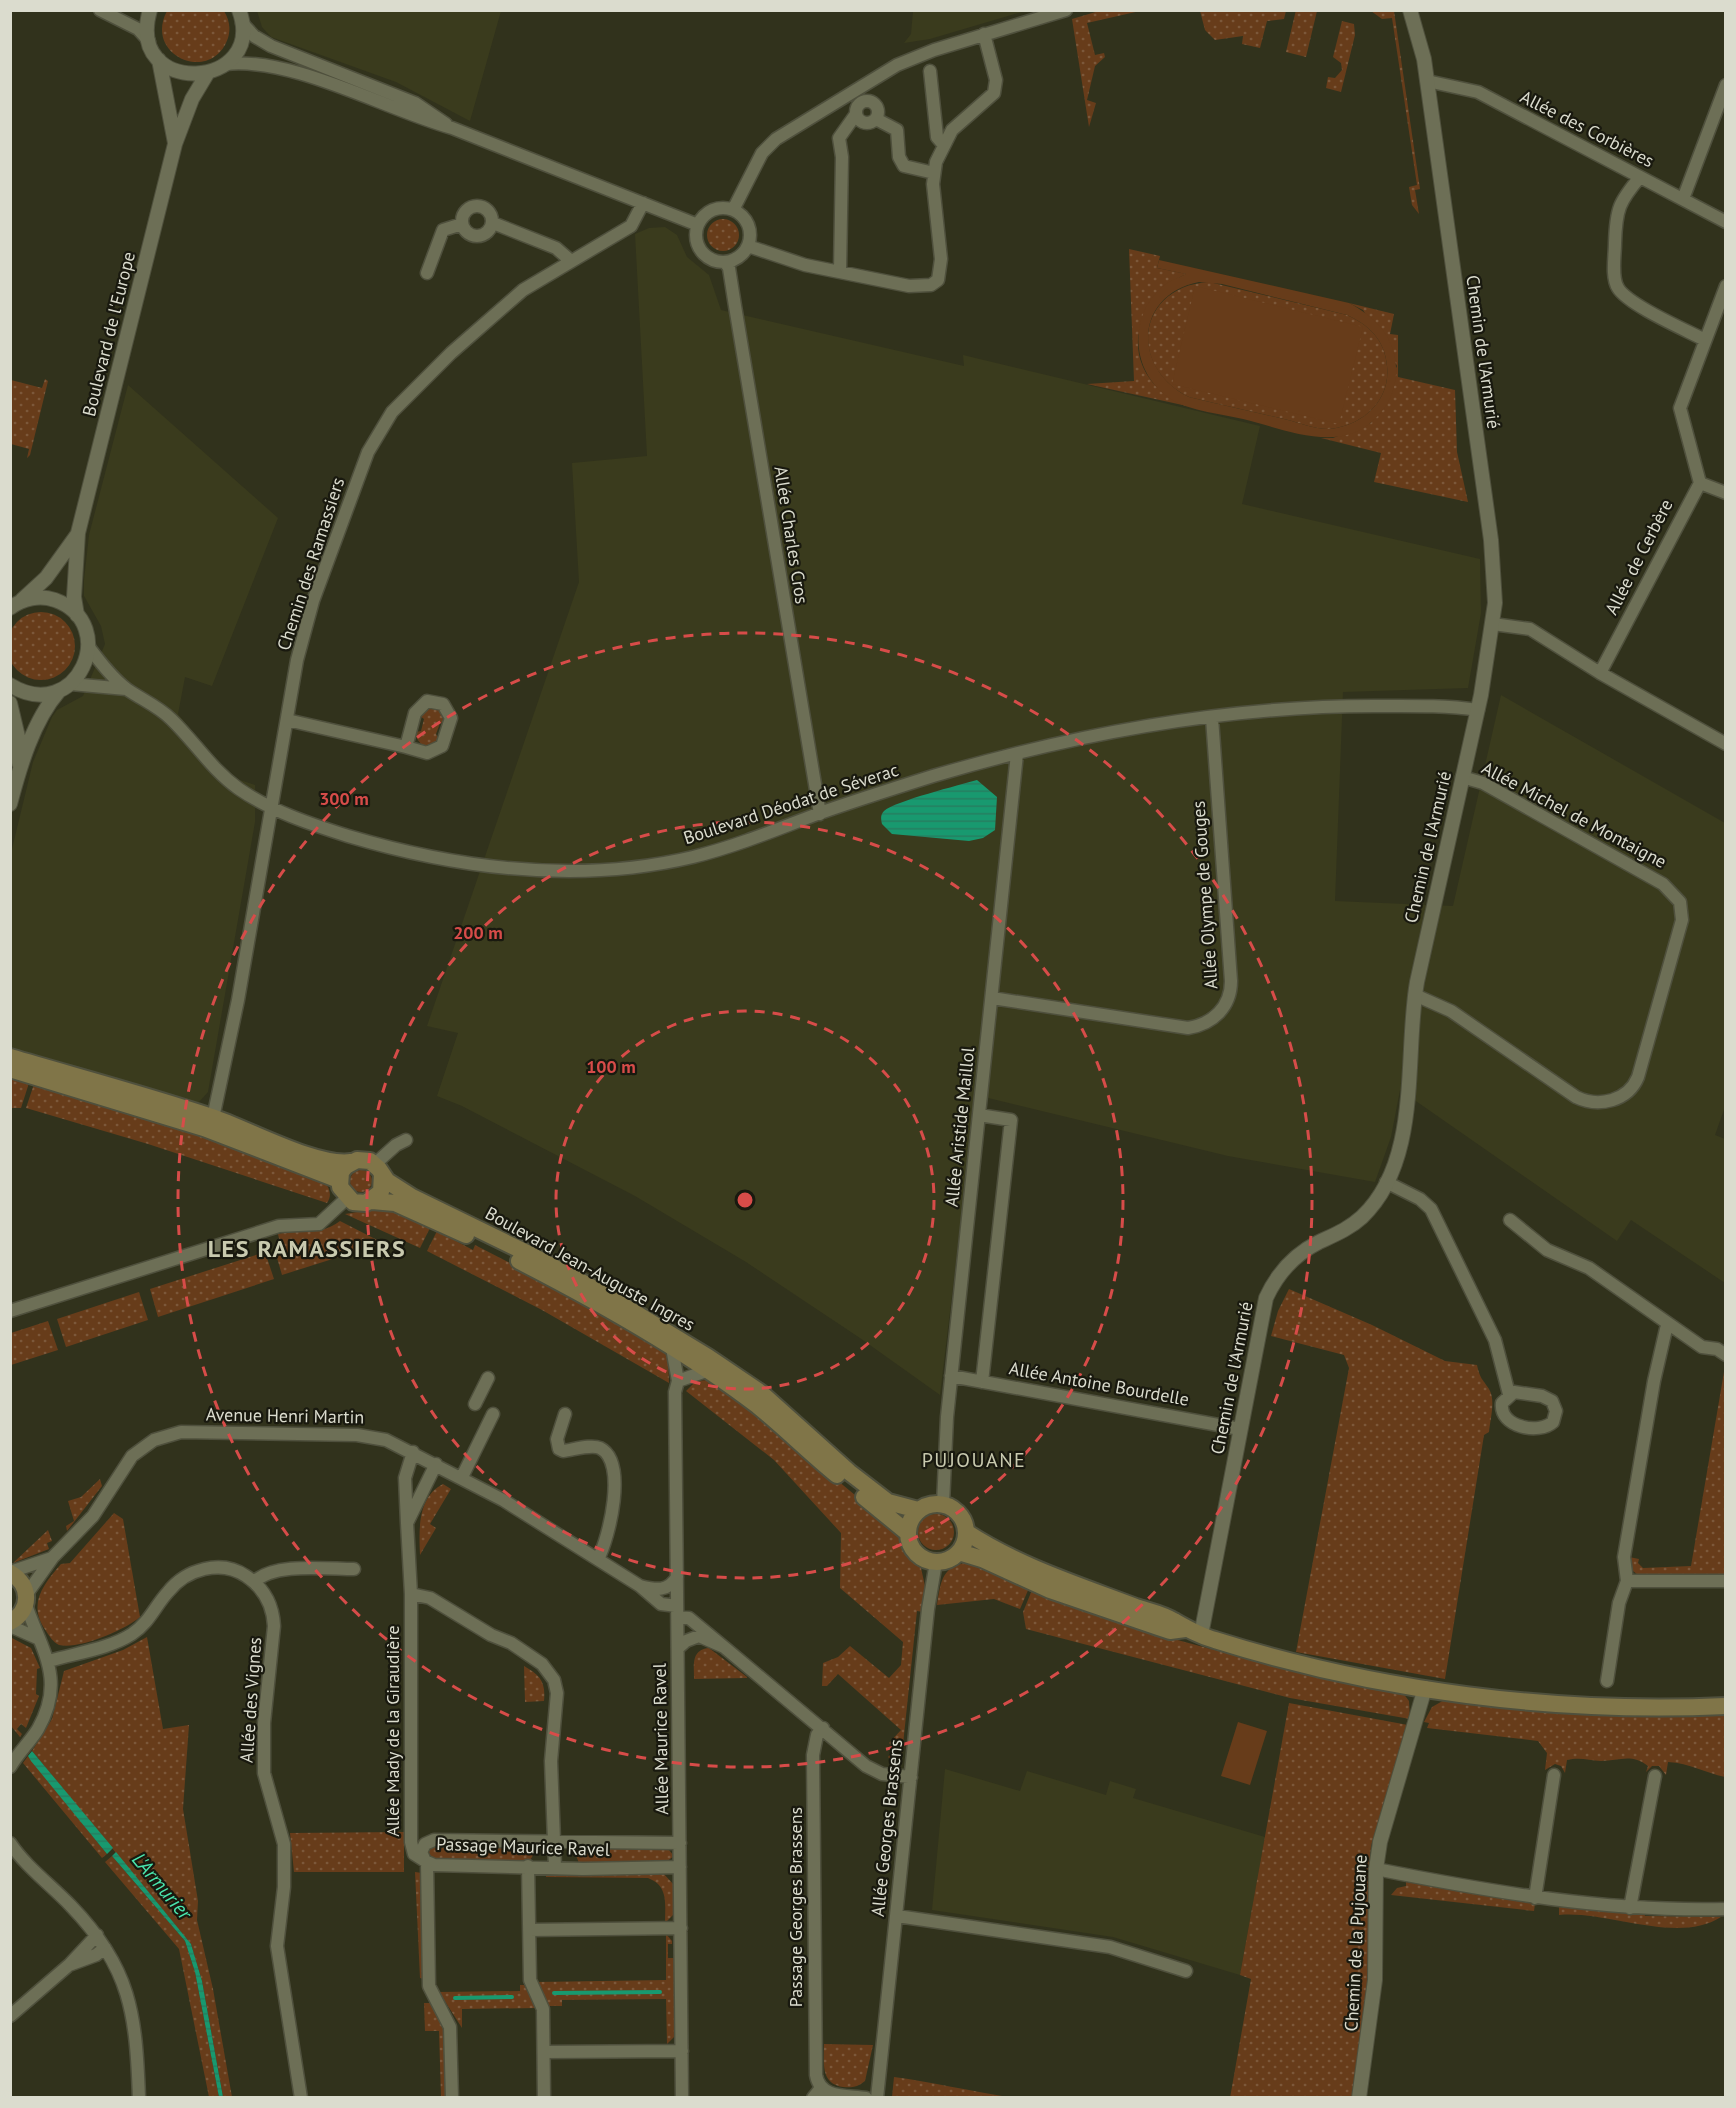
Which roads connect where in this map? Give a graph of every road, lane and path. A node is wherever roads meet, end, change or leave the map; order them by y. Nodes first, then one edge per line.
1 (100, 10) edge
2 (150, 10) edge
3 (1066, 10) edge
4 (1410, 10) edge
5 (241, 17) edge
6 (984, 34) junction
7 (149, 41) junction
8 (159, 60) junction
9 (226, 64) junction
10 (930, 71) dead end
11 (207, 74) junction
12 (1427, 81) junction
13 (1725, 89) edge
14 (856, 114) junction
15 (876, 119) junction
16 (452, 128) junction
17 (175, 144) junction
18 (942, 144) junction
19 (934, 173) junction
20 (1640, 177) junction
21 (1683, 199) junction
22 (643, 203) junction
23 (733, 210) junction
24 (1725, 222) edge
25 (493, 223) junction
26 (462, 224) junction
27 (698, 225) junction
28 (748, 246) junction
29 (572, 261) junction
30 (724, 262) junction
31 (840, 271) junction
32 (427, 273) dead end
33 (1725, 286) edge
34 (1705, 340) junction
35 (1700, 483) junction
36 (1725, 493) edge
37 (78, 533) junction
38 (14, 605) edge
39 (77, 615) junction
40 (1493, 624) junction
41 (88, 646) junction
42 (1600, 673) junction
43 (10, 685) edge
44 (65, 688) junction
45 (126, 689) junction
46 (10, 703) edge
47 (1478, 710) junction
48 (1212, 718) junction
49 (287, 720) junction
50 (1725, 744) edge
51 (406, 747) junction
52 (1017, 754) junction
53 (20, 768) junction
54 (1462, 777) junction
55 (10, 804) edge
56 (272, 808) junction
57 (820, 814) junction
58 (1415, 995) junction
59 (992, 998) junction
60 (10, 1056) edge
61 (10, 1069) edge
62 (979, 1115) junction
63 (213, 1118) junction
64 (406, 1140) dead end
65 (351, 1162) junction
66 (378, 1169) junction
67 (339, 1180) junction
68 (1386, 1182) junction
69 (347, 1198) junction
70 (372, 1201) junction
71 (1510, 1220) dead end
72 (10, 1311) edge
73 (1669, 1324) junction
74 (672, 1348) junction
75 (1725, 1355) edge
76 (706, 1371) junction
77 (951, 1376) junction
78 (488, 1378) dead end
79 (678, 1381) junction
80 (982, 1382) junction
81 (1509, 1394) dead end
82 (476, 1404) dead end
83 (493, 1414) dead end
84 (565, 1414) dead end
85 (1240, 1429) junction
86 (413, 1452) junction
87 (436, 1464) junction
88 (462, 1478) junction
89 (944, 1504) junction
90 (918, 1510) junction
91 (407, 1523) junction
92 (966, 1532) junction
93 (908, 1533) junction
94 (959, 1552) junction
95 (53, 1557) junction
96 (598, 1559) junction
97 (936, 1562) junction
98 (354, 1569) dead end
99 (10, 1573) edge
100 (677, 1577) junction
101 (1627, 1581) junction
102 (1725, 1581) edge
103 (255, 1582) junction
104 (640, 1586) junction
105 (411, 1594) junction
106 (26, 1600) junction
107 (677, 1611) junction
108 (10, 1624) edge
109 (1193, 1632) junction
110 (37, 1638) junction
111 (724, 1647) junction
112 (678, 1648) junction
113 (49, 1660) junction
114 (1607, 1681) dead end
115 (1425, 1688) junction
116 (1725, 1706) edge
117 (823, 1728) junction
118 (10, 1767) edge
119 (1554, 1775) dead end
120 (1655, 1776) dead end
121 (910, 1777) junction
122 (10, 1843) edge
123 (555, 1843) junction
124 (680, 1843) junction
125 (426, 1862) junction
126 (528, 1866) junction
127 (555, 1867) junction
128 (680, 1867) junction
129 (1376, 1869) junction
130 (1535, 1898) junction
131 (1630, 1908) junction
132 (1725, 1909) edge
133 (897, 1916) junction
134 (681, 1928) junction
135 (529, 1930) junction
136 (97, 1935) junction
137 (105, 1948) junction
138 (69, 1965) junction
139 (1186, 1971) dead end
140 (10, 2016) edge
141 (682, 2051) junction
142 (544, 2052) junction
143 (817, 2093) edge
144 (139, 2097) edge
145 (301, 2097) edge
146 (452, 2097) edge
147 (544, 2097) edge
148 (682, 2097) edge
149 (866, 2097) edge
150 (877, 2097) edge
151 (1359, 2097) edge

1 - 7 street
2 - 7 street
3 - 6 street
4 - 12 street, Chemin de l'Armurié
5 - 9 street
5 - 16 street
6 - 18 street
6 - 23 street
7 - 8 street, Boulevard de l'Europe
8 - 11 street
8 - 17 street, Boulevard de l'Europe
9 - 11 street
9 - 16 street
10 - 18 street
11 - 17 street, Boulevard de l'Europe
12 - 20 street, Allée des Corbières
12 - 40 street, Chemin de l'Armurié
13 - 21 street
14 - 15 street
14 - 15 street
14 - 31 street
15 - 19 street
16 - 22 street
17 - 37 street, Boulevard de l'Europe
18 - 19 street
19 - 31 street
20 - 21 street, Allée des Corbières
20 - 34 street
21 - 24 street, Allée des Corbières
22 - 27 street
22 - 29 street, Chemin des Ramassiers
23 - 27 street
23 - 28 street
25 - 26 street
25 - 26 street
25 - 29 street
26 - 32 street
27 - 30 street
28 - 30 street
28 - 31 street
29 - 49 street, Chemin des Ramassiers
30 - 57 street, Allée Charles Cros
33 - 34 street
34 - 35 street
35 - 36 street
35 - 42 street, Allée de Cerbère
37 - 38 street, Boulevard de l'Europe
37 - 39 street, Boulevard de l'Europe
38 - 39 street, Boulevard de l'Europe
39 - 41 street, Boulevard de l'Europe
40 - 42 street
40 - 47 street, Chemin de l'Armurié
41 - 44 street
41 - 45 street, Boulevard Déodat de Séverac
42 - 50 street
43 - 44 street
44 - 45 street, Boulevard Déodat de Séverac
44 - 53 street
45 - 56 street, Boulevard Déodat de Séverac
46 - 53 street
47 - 48 street, Boulevard Déodat de Séverac
47 - 54 street, Chemin de l'Armurié
48 - 52 street, Boulevard Déodat de Séverac
48 - 59 street, Allée Olympe de Gouges
49 - 51 street
49 - 56 street, Chemin des Ramassiers
51 - 51 street
52 - 57 street, Boulevard Déodat de Séverac
52 - 59 street, Allée Aristide Maillol
53 - 55 street
54 - 58 street, Chemin de l'Armurié
54 - 58 street, Allée Michel de Montaigne
56 - 57 street, Boulevard Déodat de Séverac
56 - 63 street, Chemin des Ramassiers
58 - 68 street, Chemin de l'Armurié
59 - 62 street, Allée Aristide Maillol
60 - 63 main road
61 - 67 main road
62 - 77 street, Allée Aristide Maillol
62 - 80 street
63 - 65 main road
64 - 66 street
65 - 66 main road
65 - 67 main road
66 - 70 main road
66 - 90 main road, Boulevard Jean-Auguste Ingres
67 - 69 main road
68 - 81 street
68 - 85 street, Chemin de l'Armurié
69 - 70 main road
69 - 72 street
70 - 74 main road, Boulevard Jean-Auguste Ingres
71 - 73 street
73 - 75 street
73 - 101 street
74 - 76 main road, Boulevard Jean-Auguste Ingres
74 - 79 street, Allée Maurice Ravel
76 - 79 street
76 - 93 main road, Boulevard Jean-Auguste Ingres
77 - 80 street, Allée Antoine Bourdelle
77 - 89 street, Allée Aristide Maillol
78 - 82 street
79 - 100 street, Allée Maurice Ravel
80 - 85 street, Allée Antoine Bourdelle
83 - 88 street
84 - 96 street
85 - 109 street, Chemin de l'Armurié
86 - 87 street, Avenue Henri Martin
86 - 91 street, Allée Mady de la Giraudière
86 - 95 street, Avenue Henri Martin
87 - 88 street, Avenue Henri Martin
87 - 91 street
88 - 96 street, Avenue Henri Martin
89 - 90 main road
89 - 92 main road
90 - 93 main road
91 - 105 street, Allée Mady de la Giraudière
92 - 94 main road
92 - 109 main road
93 - 97 main road
94 - 97 main road
94 - 109 main road
95 - 99 street, Avenue Henri Martin
95 - 106 street, Avenue Henri Martin
96 - 104 street, Avenue Henri Martin
97 - 121 street, Allée Georges Brassens
98 - 103 street
99 - 106 main road
100 - 104 street
100 - 107 street, Allée Maurice Ravel
101 - 102 street
101 - 114 street
103 - 113 street
103 - 145 street, Allée des Vignes
104 - 107 street, Avenue Henri Martin
105 - 123 street
105 - 125 street, Allée Mady de la Giraudière
106 - 108 main road
106 - 110 street
107 - 111 street, Avenue Henri Martin
107 - 112 street, Allée Maurice Ravel
108 - 110 street
109 - 115 main road
110 - 113 street
111 - 112 street, Avenue Henri Martin
111 - 117 street, Avenue Henri Martin
112 - 124 street, Allée Maurice Ravel
113 - 118 street
115 - 116 main road
115 - 129 street, Chemin de la Pujouane
117 - 121 street, Avenue Henri Martin
117 - 143 street, Passage Georges Brassens
119 - 130 street
120 - 131 street
121 - 133 street, Allée Georges Brassens
122 - 136 street
123 - 124 street, Passage Maurice Ravel
123 - 125 street, Passage Maurice Ravel
123 - 127 street
124 - 128 street, Allée Maurice Ravel
125 - 126 street, Passage Maurice Ravel
125 - 146 street
126 - 127 street, Passage Maurice Ravel
126 - 135 street
127 - 128 street, Passage Maurice Ravel
128 - 134 street, Allée Maurice Ravel
129 - 130 street
129 - 151 street, Chemin de la Pujouane
130 - 131 street
131 - 132 street
133 - 139 street
133 - 150 street, Allée Georges Brassens
134 - 135 street
134 - 141 street, Allée Maurice Ravel
135 - 142 street
136 - 137 street
136 - 138 street
137 - 138 street
137 - 144 street
138 - 140 street
141 - 142 street
141 - 148 street, Allée Maurice Ravel
142 - 147 street
143 - 149 street, Passage Georges Brassens

